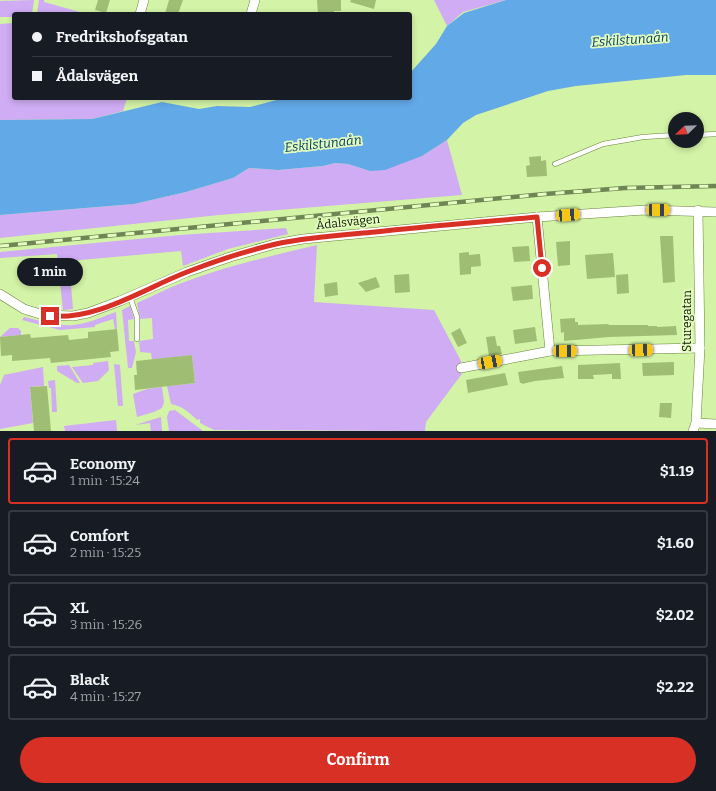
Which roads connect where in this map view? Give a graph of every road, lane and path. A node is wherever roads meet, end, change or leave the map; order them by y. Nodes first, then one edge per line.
1 (144, 0) edge
2 (255, 0) edge
3 (141, 12) edge
4 (252, 12) edge
5 (716, 134) edge
6 (668, 135) edge
7 (704, 135) edge
8 (555, 164) dead end
9 (698, 210) junction
10 (716, 212) edge
11 (537, 217) junction
12 (0, 294) edge
13 (130, 297) junction
14 (137, 339) dead end
15 (700, 348) junction
16 (550, 351) junction
17 (461, 368) dead end
18 (716, 424) edge
19 (694, 427) edge

1 - 3 street
2 - 4 street
5 - 7 lane
6 - 8 lane
9 - 10 street, Ådalsvägen
9 - 11 street, Ådalsvägen
9 - 15 street, Sturegatan
11 - 13 street, Ådalsvägen
11 - 16 street
12 - 13 street, Ådalsvägen
13 - 14 lane
15 - 16 street
15 - 19 street, Sturegatan
16 - 17 street
18 - 19 street

